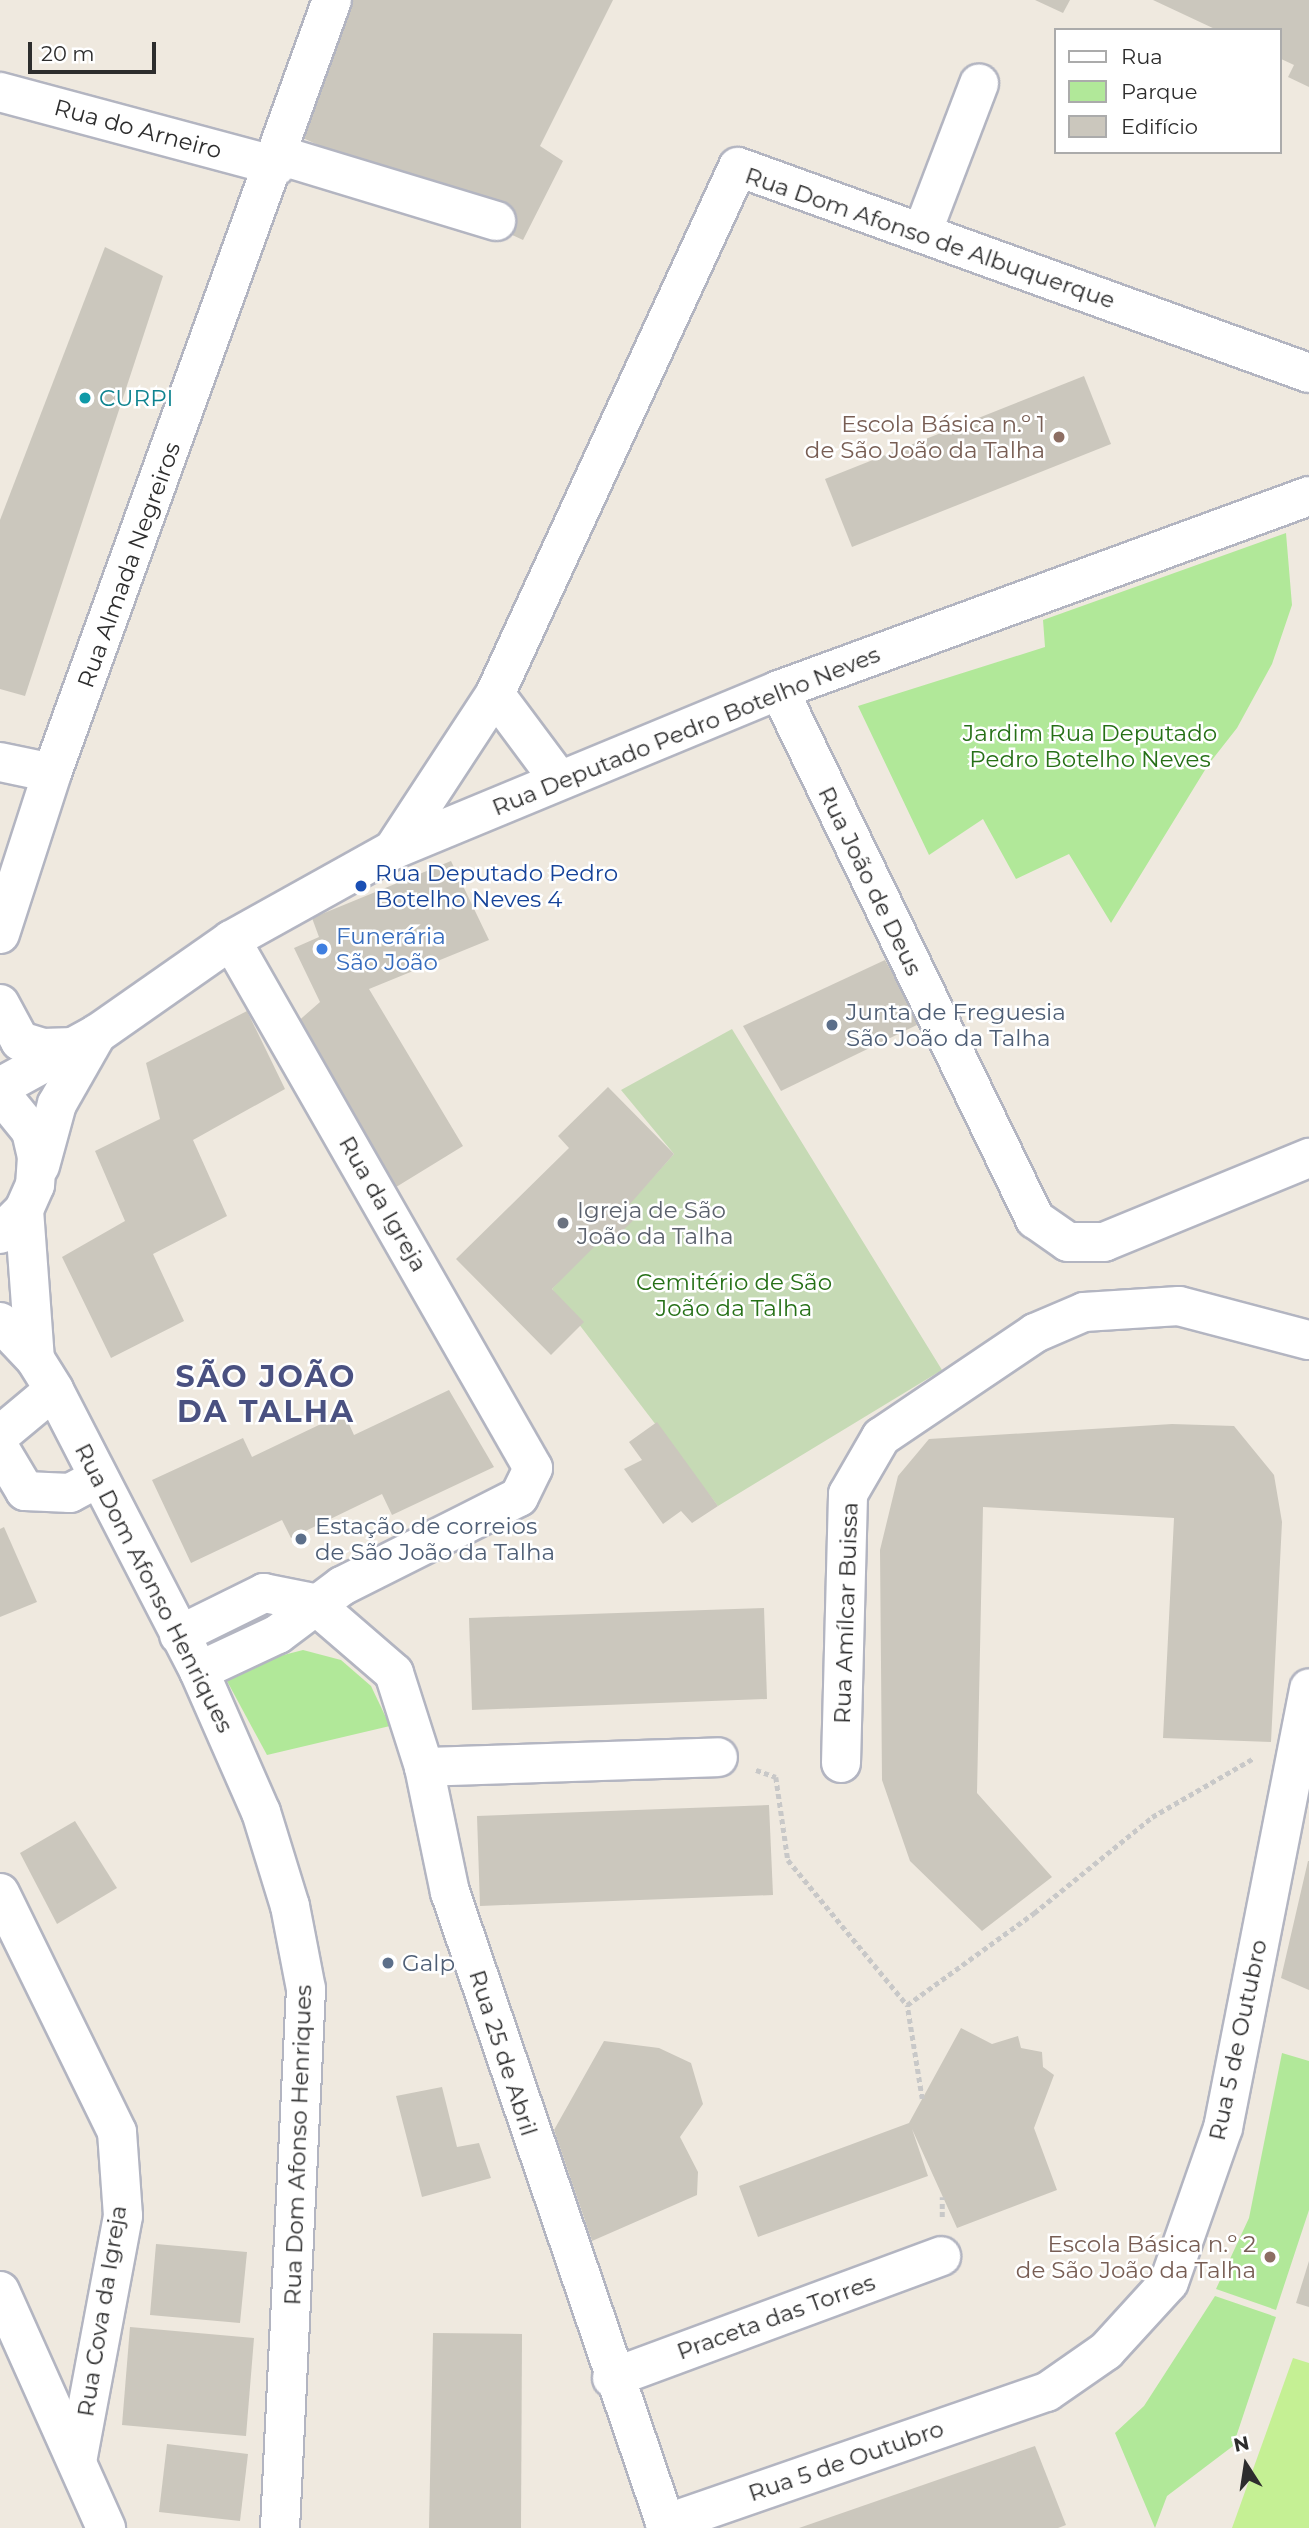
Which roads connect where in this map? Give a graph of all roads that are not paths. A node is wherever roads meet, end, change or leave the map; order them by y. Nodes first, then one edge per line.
1 (332, 0) edge
2 (979, 84) dead end
3 (0, 92) edge
4 (277, 161) junction
5 (496, 222) dead end
6 (922, 233) junction
7 (1309, 373) edge
8 (1309, 496) edge
9 (779, 690) junction
10 (495, 694) junction
11 (0, 762) edge
12 (52, 773) junction
13 (559, 780) junction
14 (393, 850) junction
15 (0, 934) edge
16 (230, 940) junction
17 (0, 1004) edge
18 (85, 1041) junction
19 (0, 1087) edge
20 (0, 1093) edge
21 (1309, 1158) edge
22 (20, 1210) edge
23 (0, 1322) edge
24 (1309, 1340) edge
25 (45, 1374) junction
26 (0, 1435) edge
27 (0, 1449) edge
28 (98, 1478) junction
29 (313, 1603) junction
30 (180, 1635) junction
31 (199, 1671) junction
32 (1309, 1688) edge
33 (718, 1757) road end
34 (841, 1763) dead end
35 (424, 1767) junction
36 (0, 1893) edge
37 (941, 2256) dead end
38 (0, 2291) edge
39 (612, 2378) junction
40 (77, 2461) junction
41 (666, 2526) edge
42 (106, 2528) edge
43 (280, 2528) edge

1 - 4 street, Rua Almada Negreiros
2 - 6 street
3 - 4 street, Rua do Arneiro
4 - 5 street, Rua do Arneiro
4 - 12 street, Rua Almada Negreiros
6 - 7 street, Rua Dom Afonso de Albuquerque
6 - 10 street, Rua Dom Afonso de Albuquerque
8 - 9 street, Rua Deputado Pedro Botelho Neves
9 - 13 street, Rua Deputado Pedro Botelho Neves
9 - 21 street, Rua João de Deus
10 - 13 street
10 - 14 street, Rua Dom Afonso de Albuquerque
11 - 12 street
12 - 15 street, Rua Almada Negreiros
13 - 14 street, Rua Deputado Pedro Botelho Neves
14 - 16 street, Rua Deputado Pedro Botelho Neves
16 - 18 street, Rua Deputado Pedro Botelho Neves
16 - 29 street, Rua da Igreja
17 - 18 street
18 - 19 street, Rua Deputado Pedro Botelho Neves
18 - 22 street, Rua Deputado Pedro Botelho Neves
20 - 22 street, Rua Dom Afonso Henriques
22 - 25 street, Rua Dom Afonso Henriques
23 - 25 street, Rua Dom Afonso Henriques
24 - 34 street, Rua Amílcar Buissa
25 - 26 street
25 - 28 street, Rua Dom Afonso Henriques
27 - 28 street
28 - 30 street, Rua Dom Afonso Henriques
29 - 30 street
29 - 31 street, Rua da Igreja
29 - 35 street, Rua 25 de Abril
30 - 31 street, Rua Dom Afonso Henriques
31 - 43 street, Rua Dom Afonso Henriques
32 - 41 street, Rua 5 de Outubro
33 - 35 street
35 - 39 street, Rua 25 de Abril
36 - 40 street, Rua Cova da Igreja
37 - 39 street, Praceta das Torres
38 - 40 street, Rua Cova da Igreja
39 - 41 street, Rua 25 de Abril
40 - 42 street, Rua Cova da Igreja

